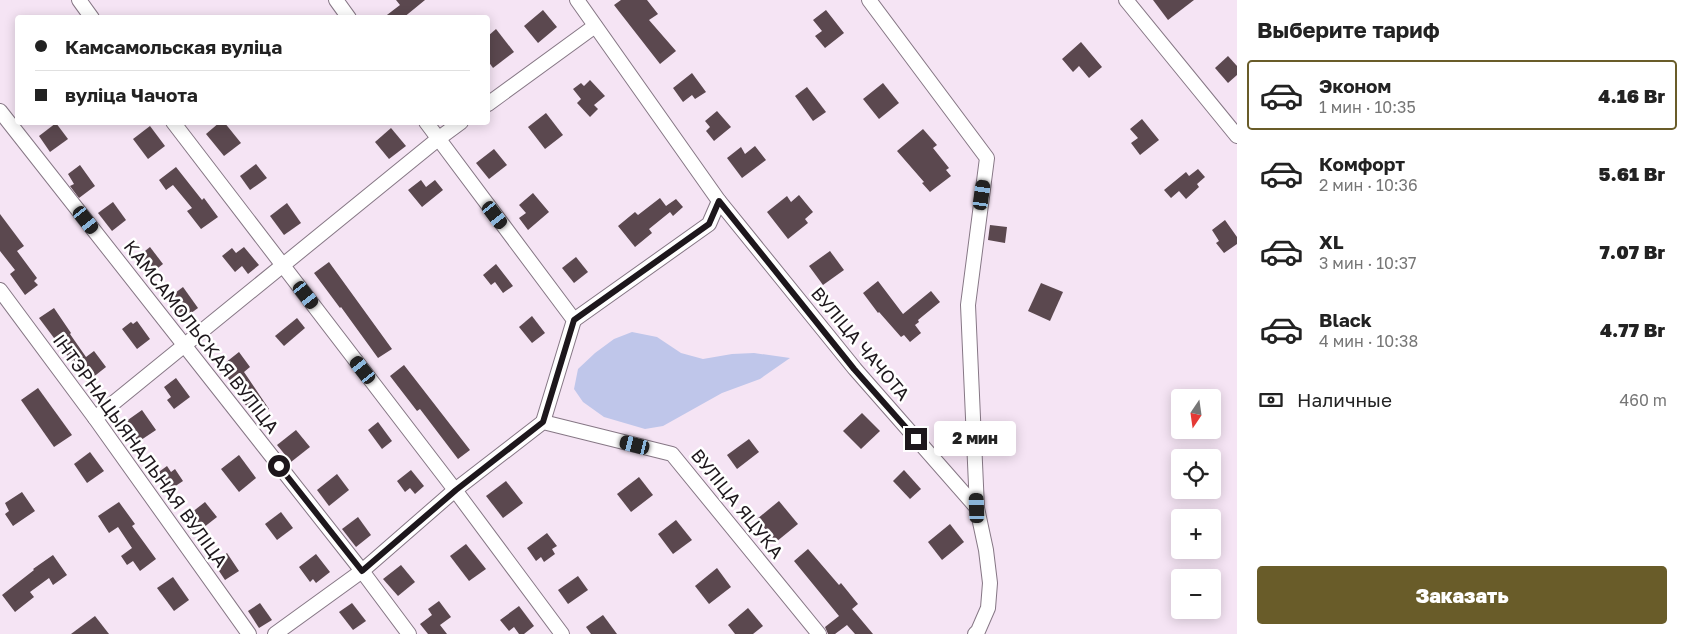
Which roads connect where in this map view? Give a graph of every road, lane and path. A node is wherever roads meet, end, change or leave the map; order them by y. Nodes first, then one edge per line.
1 (78, 0) edge
2 (336, 0) edge
3 (577, 0) edge
4 (869, 0) edge
5 (1126, 0) edge
6 (90, 15) edge
7 (347, 15) edge
8 (595, 26) junction
9 (490, 103) edge
10 (0, 111) edge
11 (175, 125) edge
12 (428, 125) edge
13 (457, 125) edge
14 (1237, 136) edge
15 (438, 139) junction
16 (719, 201) junction
17 (282, 265) junction
18 (0, 290) edge
19 (574, 320) junction
20 (184, 346) junction
21 (95, 418) junction
22 (543, 422) junction
23 (456, 490) junction
24 (977, 508) junction
25 (362, 571) junction
26 (249, 634) edge
27 (275, 634) edge
28 (409, 634) edge
29 (562, 634) edge
30 (819, 634) edge
31 (975, 634) edge

1 - 6 street
2 - 7 street
3 - 8 street, ВУЛІЦА ЧАЧОТА
4 - 24 street
5 - 14 street
8 - 9 street
8 - 16 street, ВУЛІЦА ЧАЧОТА
10 - 20 street, КАМСАМОЛЬСКАЯ ВУЛІЦА
11 - 17 street
12 - 15 street
13 - 15 street
15 - 17 street
15 - 19 street
16 - 19 street
16 - 24 street, ВУЛІЦА ЧАЧОТА
17 - 20 street
17 - 23 street
18 - 21 street, ІНТЭРНАЦЫЯНАЛЬНАЯ ВУЛІЦА
19 - 22 street
20 - 21 street
20 - 25 street, КАМСАМОЛЬСКАЯ ВУЛІЦА
21 - 26 street, ІНТЭРНАЦЫЯНАЛЬНАЯ ВУЛІЦА
22 - 23 street
22 - 30 street, ВУЛІЦА ЯЦУКА
23 - 25 street
23 - 29 street
24 - 31 street
25 - 27 street
25 - 28 street, КАМСАМОЛЬСКАЯ ВУЛІЦА

